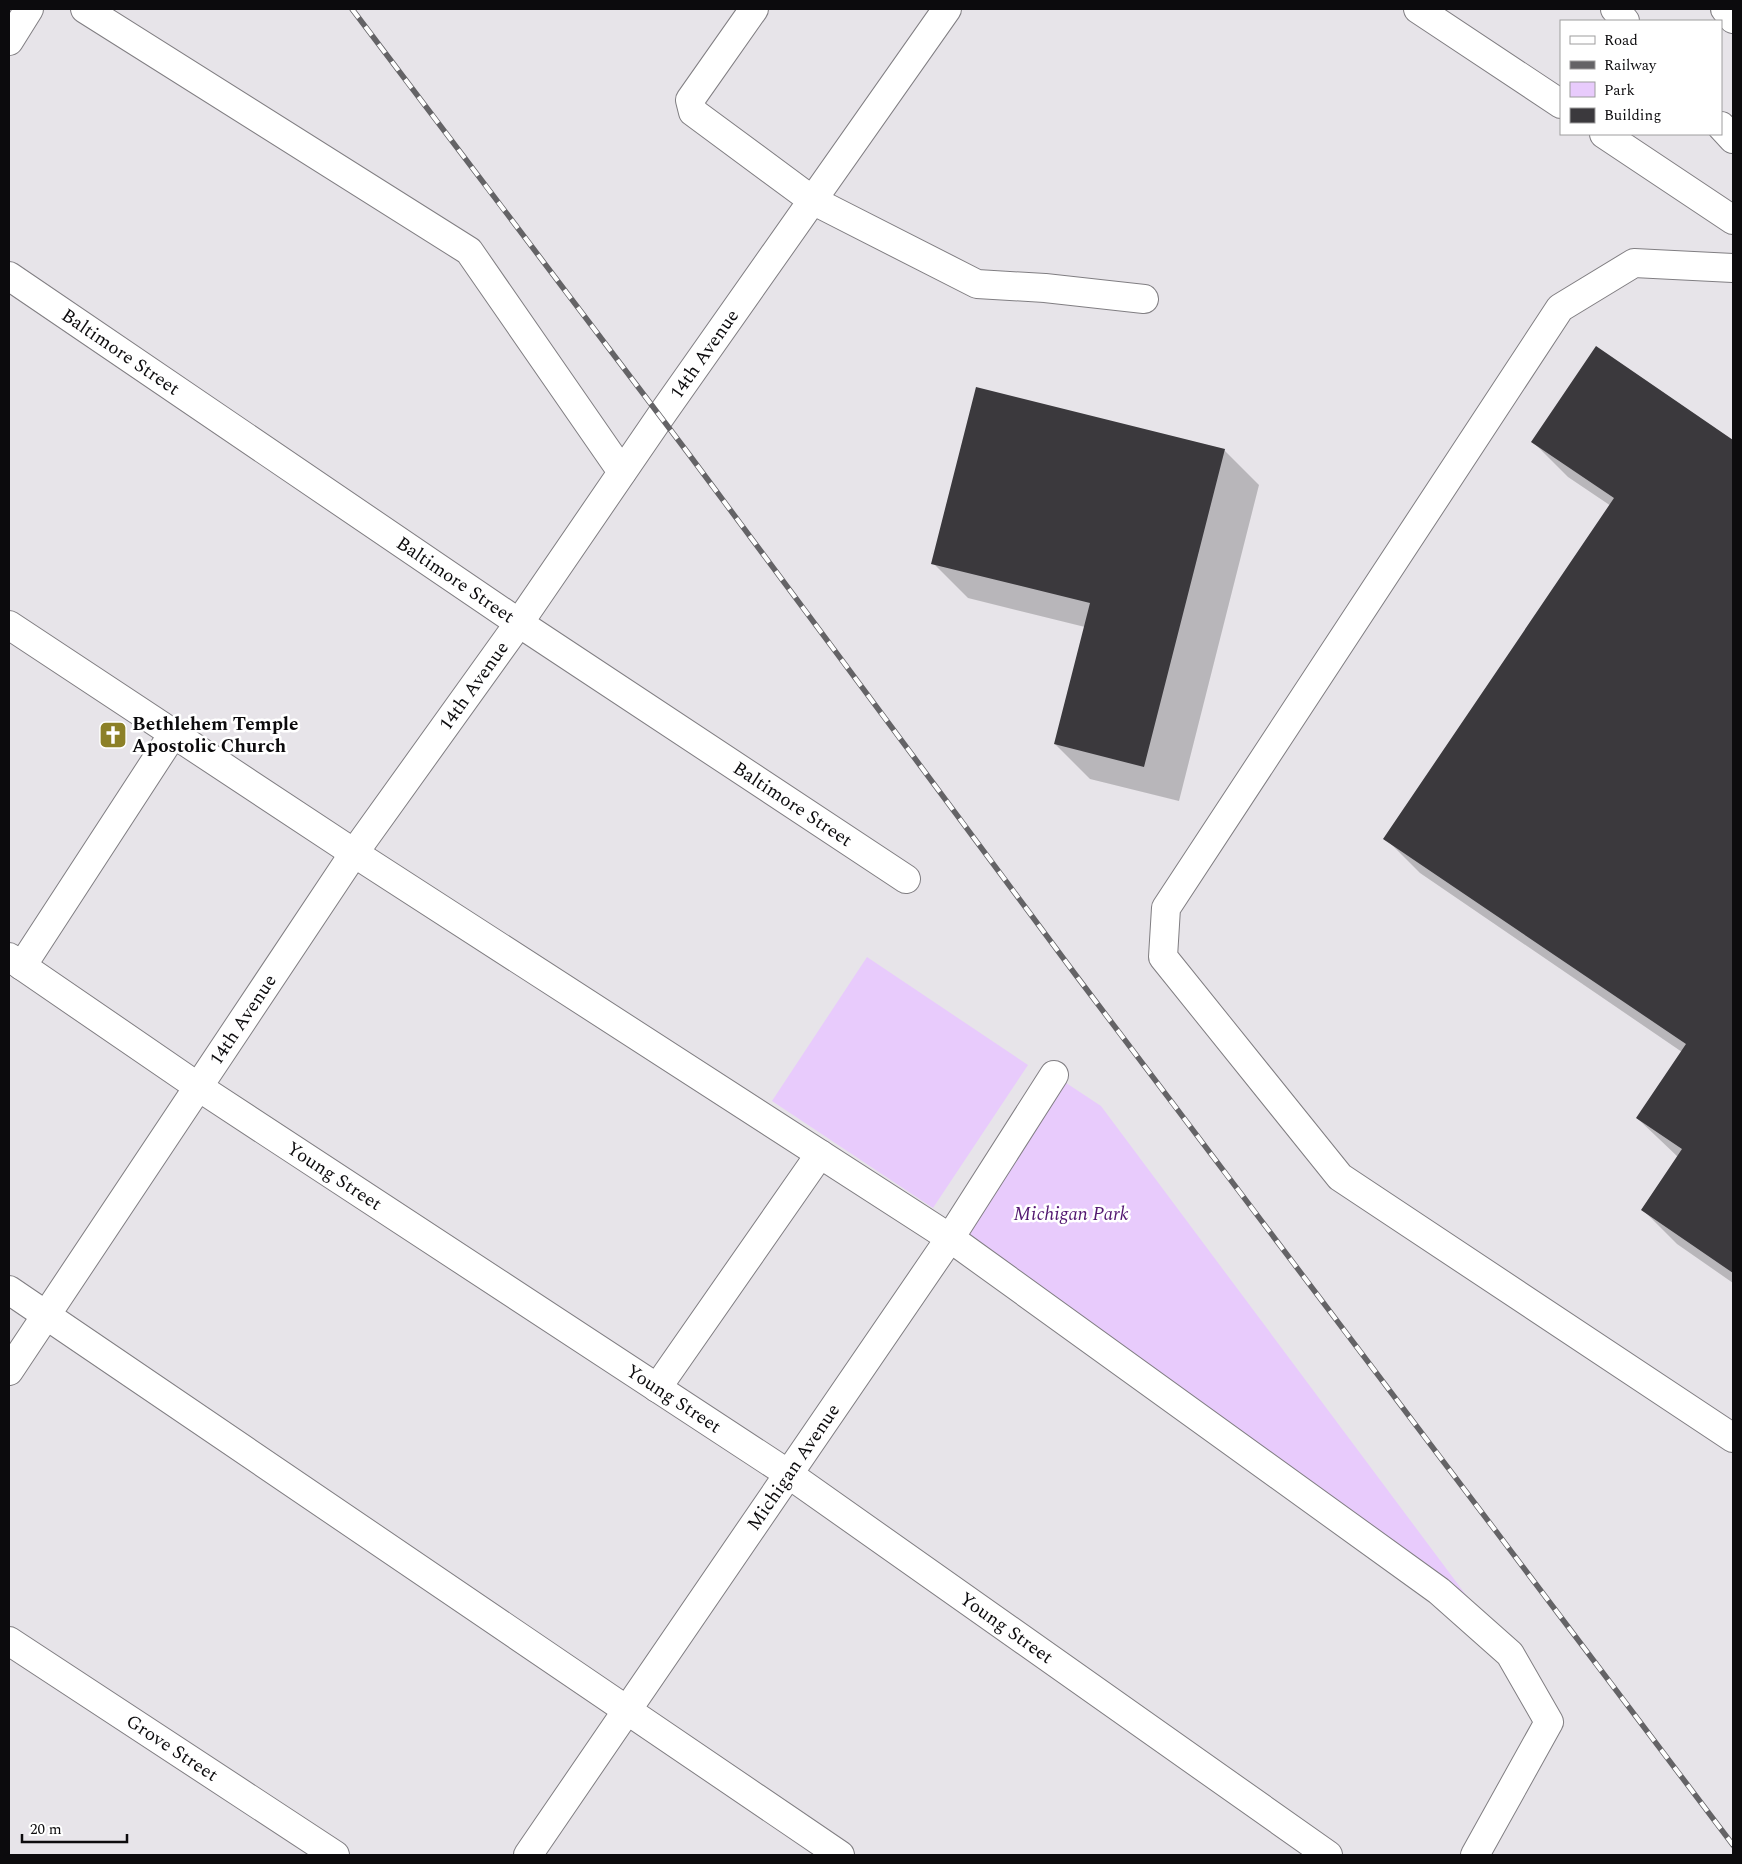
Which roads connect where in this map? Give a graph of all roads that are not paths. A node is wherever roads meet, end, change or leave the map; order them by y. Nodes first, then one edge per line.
1 (29, 9) edge
2 (85, 9) edge
3 (754, 9) edge
4 (947, 9) edge
5 (1418, 9) edge
6 (1615, 9) edge
7 (1725, 9) edge
8 (1733, 19) edge
9 (1624, 20) edge
10 (9, 41) edge
11 (1560, 103) edge
12 (1722, 127) edge
13 (1606, 135) edge
14 (1733, 139) edge
15 (812, 200) junction
16 (1733, 220) edge
17 (1733, 268) edge
18 (9, 276) edge
19 (1144, 298) dead end
20 (622, 472) junction
21 (519, 623) junction
22 (9, 626) edge
23 (173, 734) junction
24 (354, 853) junction
25 (906, 879) dead end
26 (16, 961) edge
27 (1054, 1075) dead end
28 (197, 1086) junction
29 (820, 1154) junction
30 (950, 1238) junction
31 (9, 1290) edge
32 (46, 1315) junction
33 (9, 1371) edge
34 (657, 1388) junction
35 (1733, 1438) edge
36 (787, 1474) junction
37 (9, 1640) edge
38 (626, 1710) junction
39 (335, 1855) edge
40 (528, 1855) edge
41 (840, 1855) edge
42 (1328, 1855) edge
43 (1475, 1855) edge

1 - 10 street
2 - 20 street
3 - 15 street
4 - 15 street, 14th Avenue
5 - 11 street
6 - 9 street
7 - 8 street
12 - 14 street
13 - 16 street
15 - 19 street
15 - 20 street, 14th Avenue
17 - 35 street
18 - 21 street, Baltimore Street
20 - 21 street, 14th Avenue
21 - 24 street, 14th Avenue
21 - 25 street, Baltimore Street
22 - 23 street
23 - 24 street
23 - 26 street
24 - 28 street, 14th Avenue
24 - 29 street
26 - 28 street, Young Street
27 - 30 street, Michigan Avenue
28 - 32 street, 14th Avenue
28 - 34 street, Young Street
29 - 30 street
29 - 34 street
30 - 36 street, Michigan Avenue
30 - 43 street
31 - 32 street
32 - 33 street, 14th Avenue
32 - 38 street
34 - 36 street, Young Street
36 - 38 street, Michigan Avenue
36 - 42 street, Young Street
37 - 39 street, Grove Street
38 - 40 street, Michigan Avenue
38 - 41 street

